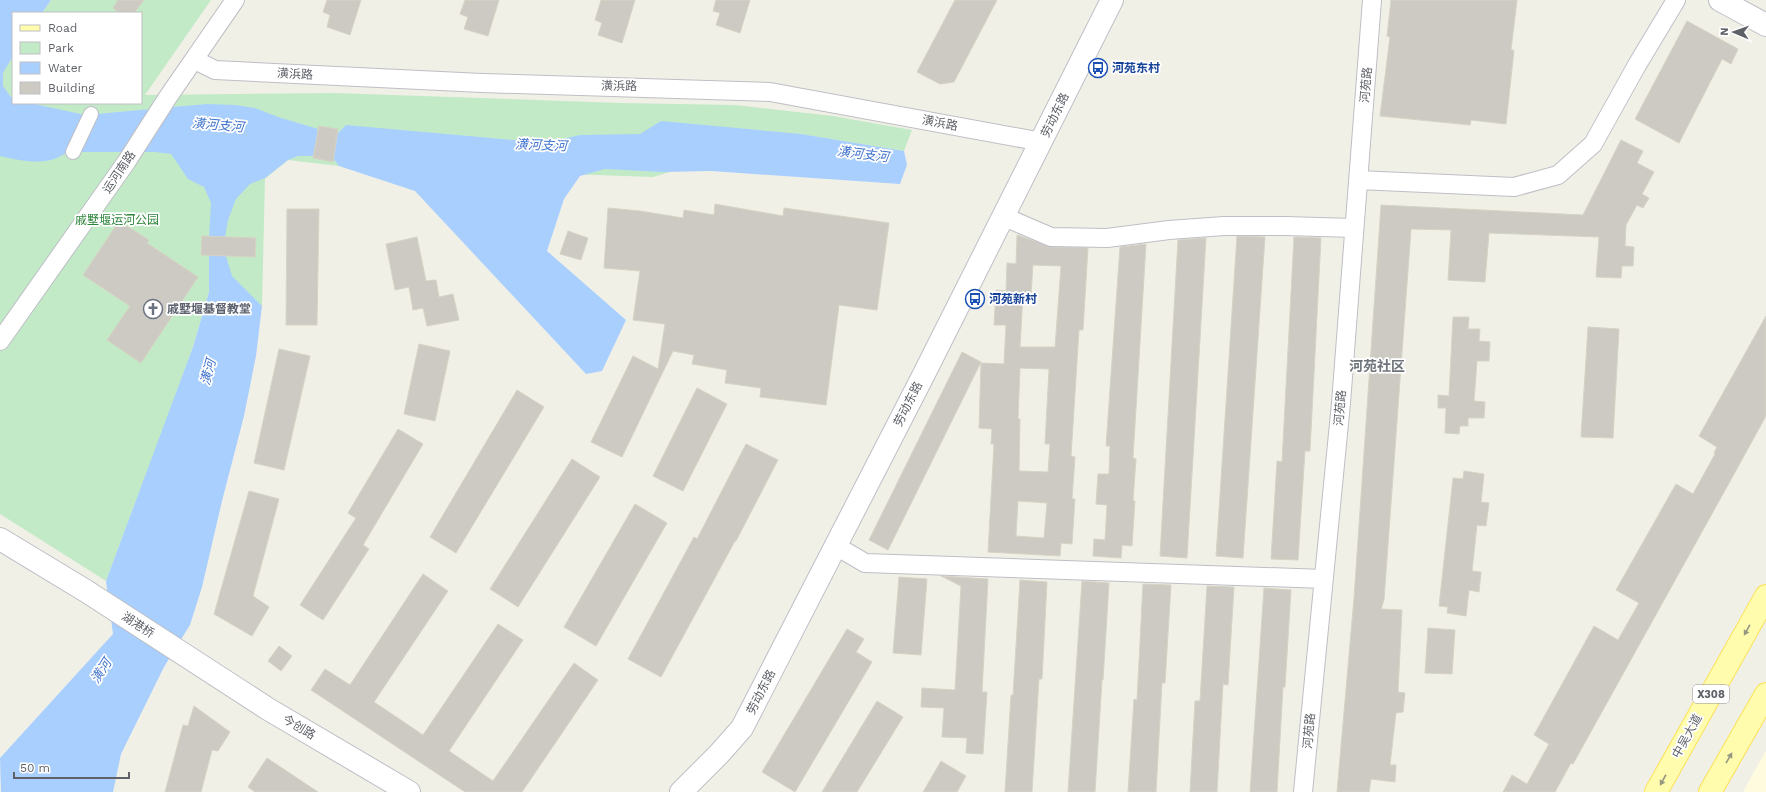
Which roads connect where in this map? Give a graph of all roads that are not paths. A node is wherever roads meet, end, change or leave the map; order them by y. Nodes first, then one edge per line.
1 (235, 0) edge
2 (1112, 0) edge
3 (1372, 0) edge
4 (1676, 0) edge
5 (1720, 0) edge
6 (1766, 25) edge
7 (195, 60) junction
8 (90, 114) dead end
9 (1042, 142) junction
10 (73, 152) dead end
11 (1358, 180) junction
12 (1002, 216) junction
13 (1354, 228) junction
14 (0, 341) edge
15 (0, 539) edge
16 (836, 546) junction
17 (1324, 579) junction
18 (1766, 596) edge
19 (190, 658) joint
20 (1766, 694) edge
21 (409, 792) edge
22 (681, 792) edge
23 (1303, 792) edge
24 (1656, 792) edge
25 (1710, 792) edge

1 - 7 street, 运河南路
2 - 9 street, 劳动东路
3 - 11 street, 河苑路
4 - 11 street
5 - 6 street
7 - 9 street, 潢浜路
7 - 14 street, 运河南路
8 - 10 street
9 - 12 street, 劳动东路
11 - 13 street, 河苑路
12 - 13 street
12 - 16 street, 劳动东路
13 - 17 street, 河苑路
15 - 19 street, 湖港桥
16 - 17 street
16 - 22 street, 劳动东路
17 - 23 street, 河苑路
18 -> 24 main road, 中吴大道 / X308
19 - 21 street, 今创路
25 -> 20 main road

